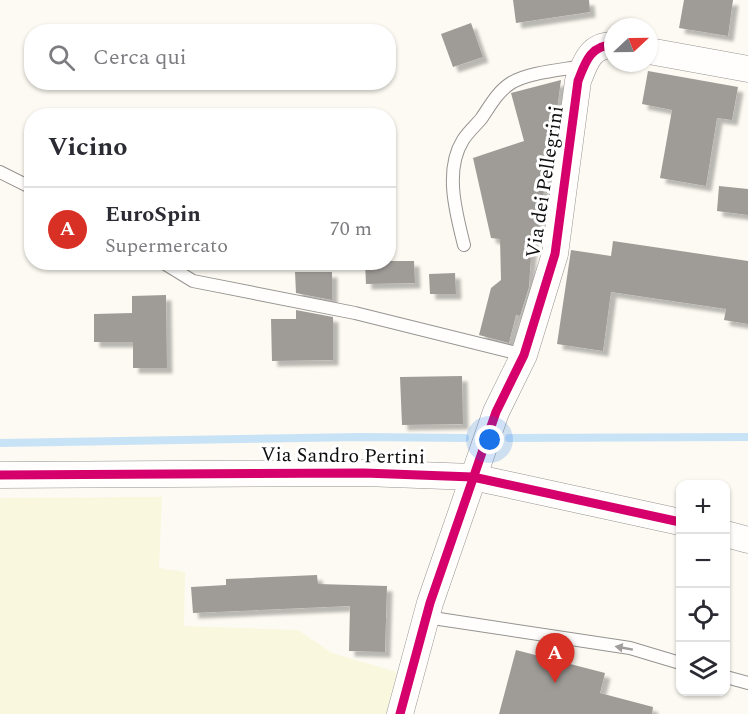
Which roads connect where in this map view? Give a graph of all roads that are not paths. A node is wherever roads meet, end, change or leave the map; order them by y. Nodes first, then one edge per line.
1 (604, 47) edge
2 (658, 53) edge
3 (584, 66) junction
4 (748, 69) edge
5 (0, 172) edge
6 (24, 184) edge
7 (464, 244) dead end
8 (175, 270) edge
9 (524, 355) junction
10 (0, 475) edge
11 (474, 477) junction
12 (676, 521) edge
13 (730, 535) edge
14 (748, 540) edge
15 (426, 617) junction
16 (676, 662) edge
17 (730, 678) edge
18 (748, 683) edge
19 (400, 714) edge

1 - 3 street
2 - 4 street
3 - 7 lane
3 - 9 street, Via dei Pellegrini
5 - 6 lane
8 - 9 lane
9 - 11 street, Via dei Pellegrini
10 - 11 street, Via Sandro Pertini
11 - 12 street, Via Sandro Pertini
11 - 15 street, Via dei Pellegrini
13 - 14 street
16 -> 15 lane
15 - 19 street, Via dei Pellegrini
17 - 18 lane

